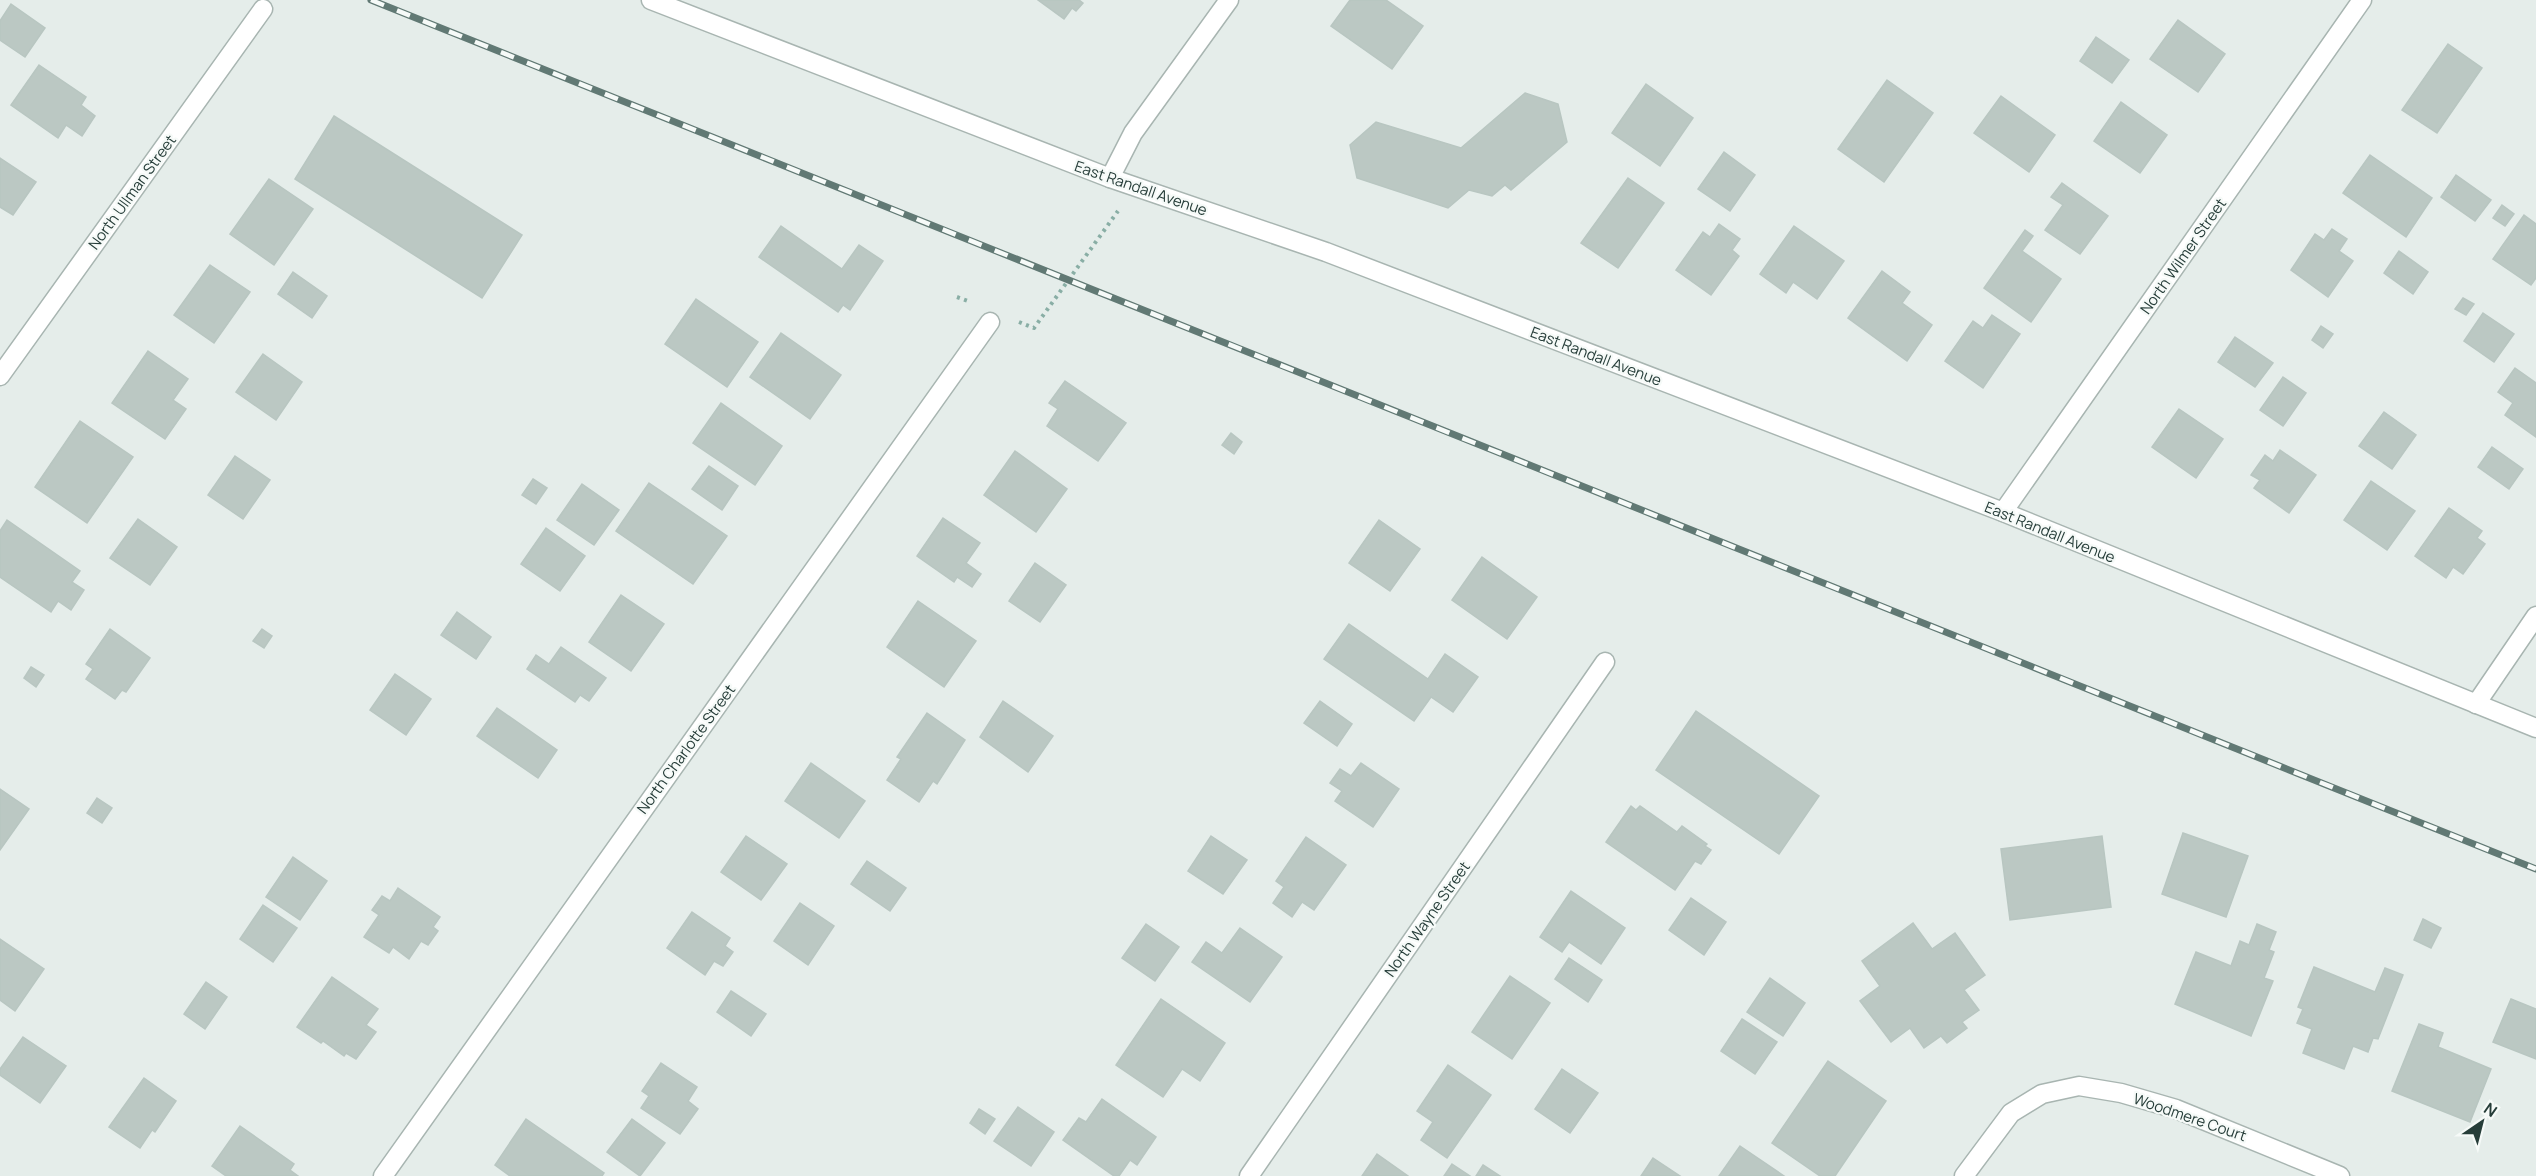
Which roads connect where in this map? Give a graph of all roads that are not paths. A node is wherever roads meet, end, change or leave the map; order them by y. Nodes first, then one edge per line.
1 (651, 0) edge
2 (1229, 0) edge
3 (2362, 0) edge
4 (263, 9) dead end
5 (1110, 178) junction
6 (990, 322) dead end
7 (0, 375) edge
8 (2003, 512) junction
9 (2536, 616) edge
10 (1605, 662) dead end
11 (2476, 704) junction
12 (2536, 728) edge
13 (383, 1176) edge
14 (1249, 1176) edge
15 (1964, 1176) edge
16 (2340, 1176) edge

1 - 5 street, East Randall Avenue
2 - 5 street
3 - 8 street, North Wilmer Street
4 - 7 street, North Ullman Street
5 - 8 street, East Randall Avenue
6 - 13 street, North Charlotte Street
8 - 11 street, East Randall Avenue
9 - 11 street
10 - 14 street, North Wayne Street
11 - 12 street, East Randall Avenue
15 - 16 street, Woodmere Court

